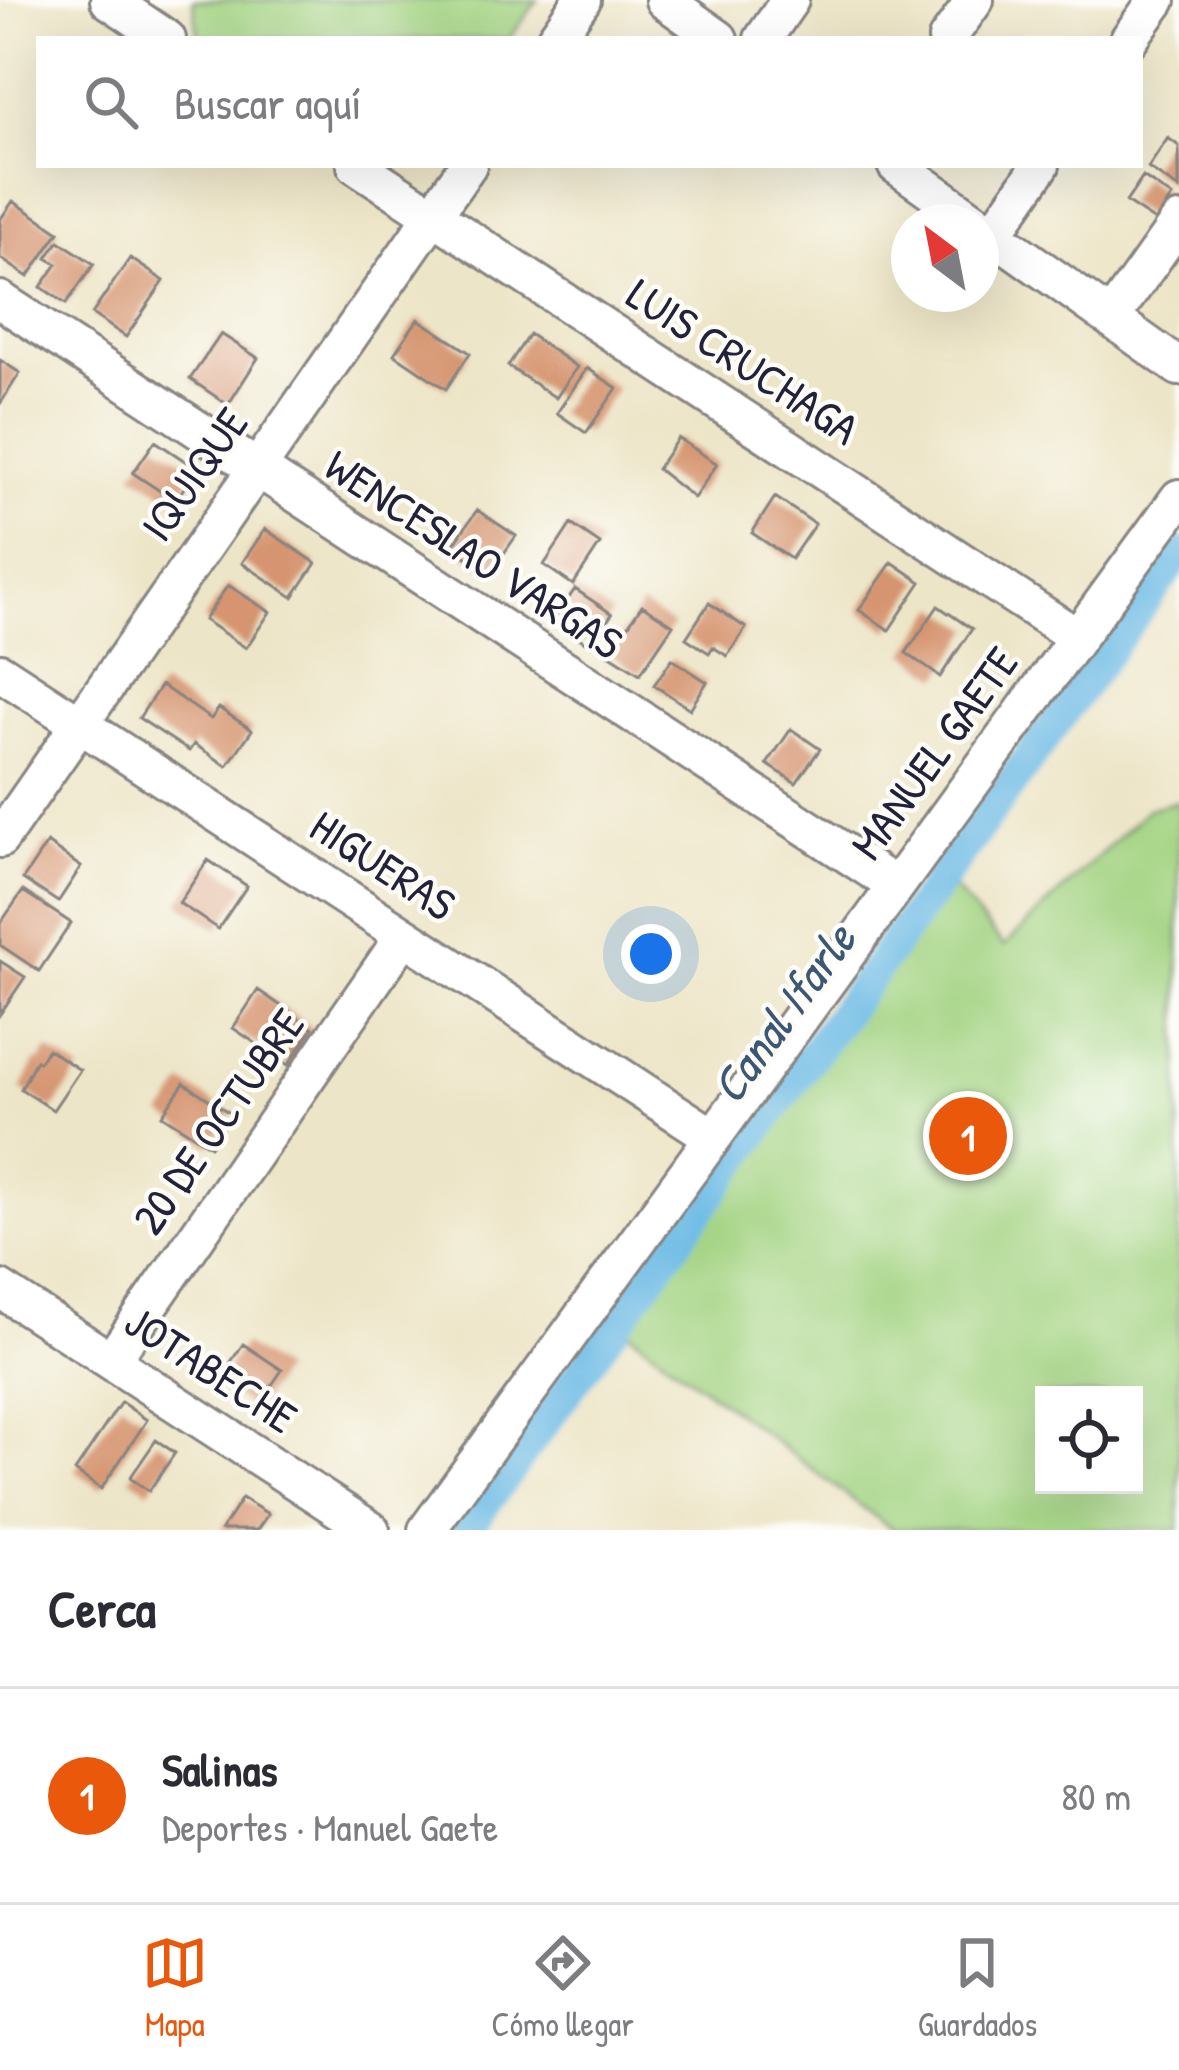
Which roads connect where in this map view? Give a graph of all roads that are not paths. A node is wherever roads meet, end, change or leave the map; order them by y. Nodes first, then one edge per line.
1 (109, 0) edge
2 (582, 0) edge
3 (664, 0) edge
4 (790, 0) edge
5 (975, 0) edge
6 (1157, 0) edge
7 (158, 21) edge
8 (557, 36) edge
9 (715, 36) edge
10 (765, 36) edge
11 (949, 36) edge
12 (1132, 36) edge
13 (360, 168) edge
14 (465, 168) edge
15 (900, 168) edge
16 (1038, 168) edge
17 (951, 204) edge
18 (999, 210) edge
19 (432, 216) junction
20 (1179, 222) edge
21 (999, 238) edge
22 (0, 300) edge
23 (1111, 318) junction
24 (1179, 367) edge
25 (256, 469) junction
26 (1179, 498) edge
27 (1077, 637) junction
28 (0, 672) edge
29 (79, 724) junction
30 (0, 838) edge
31 (896, 886) junction
32 (404, 936) junction
33 (713, 1137) junction
34 (0, 1289) edge
35 (110, 1361) junction
36 (429, 1529) edge
37 (370, 1530) edge

1 - 7 street
2 - 8 street
3 - 9 street
4 - 10 street
5 - 11 street
6 - 12 street
13 - 19 street, LUIS CRUCHAGA
14 - 19 street, IQUIQUE
15 - 17 street
16 - 18 street
19 - 25 street, IQUIQUE
19 - 27 street, LUIS CRUCHAGA
20 - 23 street
21 - 23 street
22 - 25 street, WENCESLAO VARGAS
23 - 24 street
25 - 29 street, IQUIQUE
25 - 31 street, WENCESLAO VARGAS
26 - 27 street, MANUEL GAETE
27 - 31 street, MANUEL GAETE
28 - 29 street, HIGUERAS
29 - 30 street, IQUIQUE
29 - 32 street, HIGUERAS
31 - 33 street, MANUEL GAETE
32 - 33 street, HIGUERAS
32 - 35 street, 20 DE OCTUBRE
33 - 36 street, MANUEL GAETE
34 - 35 street, JOTABECHE
35 - 37 street, JOTABECHE

